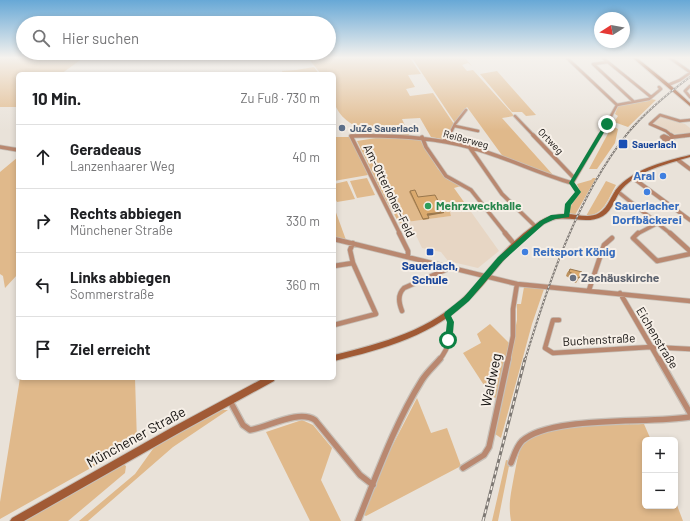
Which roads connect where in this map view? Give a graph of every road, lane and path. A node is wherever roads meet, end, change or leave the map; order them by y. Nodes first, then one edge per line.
1 (593, 82) edge
2 (613, 82) edge
3 (633, 82) edge
4 (665, 82) edge
5 (674, 82) edge
6 (668, 85) junction
7 (690, 86) edge
8 (659, 87) dead end
9 (651, 97) junction
10 (690, 98) edge
11 (633, 101) junction
12 (617, 105) junction
13 (690, 105) edge
14 (466, 110) dead end
15 (515, 116) dead end
16 (690, 120) edge
17 (455, 126) junction
18 (478, 131) dead end
19 (690, 135) edge
20 (351, 136) joint
21 (674, 137) junction
22 (422, 138) junction
23 (670, 138) dead end
24 (444, 141) junction
25 (0, 147) edge
26 (469, 147) junction
27 (16, 150) edge
28 (690, 156) edge
29 (678, 160) junction
30 (690, 169) edge
31 (574, 178) junction
32 (633, 178) junction
33 (572, 183) junction
34 (617, 191) junction
35 (567, 215) junction
36 (690, 220) edge
37 (658, 223) junction
38 (536, 227) junction
39 (612, 238) dead end
40 (336, 240) edge
41 (353, 244) junction
42 (515, 245) junction
43 (690, 250) edge
44 (690, 254) edge
45 (408, 256) junction
46 (353, 263) junction
47 (336, 266) edge
48 (452, 267) junction
49 (487, 276) junction
50 (517, 284) junction
51 (589, 290) junction
52 (620, 293) junction
53 (690, 302) edge
54 (402, 311) dead end
55 (447, 315) junction
56 (559, 320) dead end
57 (336, 324) edge
58 (651, 347) junction
59 (690, 349) edge
60 (336, 358) edge
61 (267, 380) edge
62 (230, 401) junction
63 (690, 413) edge
64 (690, 417) edge
65 (511, 463) dead end
66 (463, 468) dead end
67 (373, 484) junction
68 (15, 521) edge
69 (358, 521) edge

1 - 12 street
2 - 11 street
3 - 9 street
4 - 6 main road
5 - 6 street
6 - 13 main road
7 - 10 street
8 - 9 street
9 - 11 street
11 - 12 street
12 - 31 street
14 - 17 street
15 - 31 street, Ortweg
16 - 21 street
17 - 18 street
17 - 24 street
19 - 21 street
20 - 22 street, Reißerweg
20 - 45 street, Am-Otterloher-Feld
21 - 23 street
22 - 24 street, Reißerweg
22 - 42 street
24 - 26 street, Reißerweg
25 - 27 street
26 - 33 street, Reißerweg
26 - 38 street
28 - 29 main road
29 - 30 street
29 - 32 main road
31 - 33 street
32 - 34 main road
32 - 36 street
33 - 35 street
34 - 35 main road
34 - 37 street
35 - 38 main road
37 - 43 street
37 - 44 street
38 - 42 main road
39 - 51 street
40 - 41 street
41 - 45 street
41 - 46 street
42 - 49 main road
45 - 48 street
46 - 47 street
46 - 57 street
48 - 49 street
48 - 54 street
49 - 50 street
49 - 55 main road
50 - 51 street
50 - 66 street, Waldweg
51 - 52 street
52 - 53 street
52 - 58 street, Eichenstraße
55 - 60 main road
55 - 67 street
56 - 58 street, Buchenstraße
58 - 59 street, Buchenstraße
58 - 63 street, Eichenstraße
61 - 62 main road, Münchener Straße
62 - 67 street
62 - 68 main road, Münchener Straße
64 - 65 street
67 - 69 street

